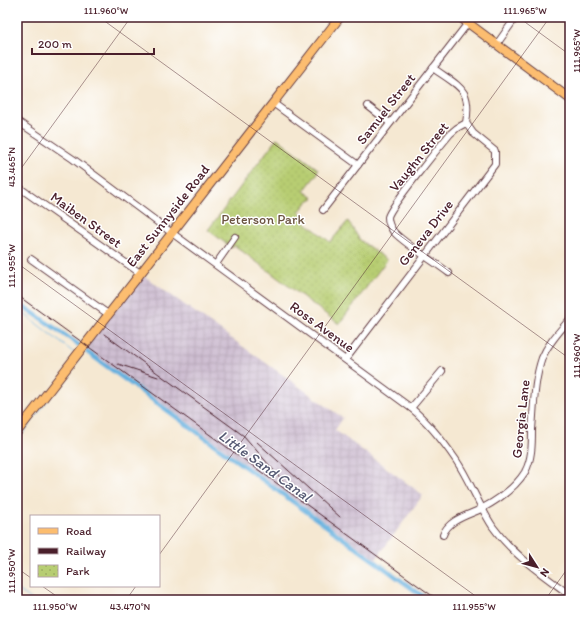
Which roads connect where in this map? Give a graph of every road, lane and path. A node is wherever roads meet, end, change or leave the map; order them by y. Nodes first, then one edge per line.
1 (340, 17) edge
2 (460, 17) edge
3 (516, 17) edge
4 (468, 23) junction
5 (496, 44) junction
6 (433, 68) junction
7 (570, 99) edge
8 (273, 103) junction
9 (368, 106) dead end
10 (20, 123) edge
11 (466, 123) junction
12 (390, 124) junction
13 (17, 132) edge
14 (358, 165) junction
15 (17, 186) edge
16 (323, 210) dead end
17 (172, 233) junction
18 (235, 237) dead end
19 (425, 254) junction
20 (31, 259) dead end
21 (216, 264) junction
22 (140, 273) junction
23 (450, 273) dead end
24 (108, 314) junction
25 (570, 319) edge
26 (346, 359) junction
27 (442, 371) dead end
28 (411, 408) junction
29 (17, 432) edge
30 (482, 508) junction
31 (443, 535) dead end
32 (570, 595) edge

1 - 8 main road, East Sunnyside Road
2 - 4 main road
3 - 5 street
4 - 5 main road
4 - 6 street, Samuel Street
5 - 7 main road
6 - 11 street, Vaughn Street
6 - 12 street, Samuel Street
8 - 14 street
8 - 17 main road, East Sunnyside Road
9 - 12 street
10 - 13 street
10 - 17 street, Ross Avenue
11 - 19 street, Geneva Drive
11 - 19 street, Vaughn Street
12 - 14 street, Samuel Street
14 - 16 street, Samuel Street
15 - 22 street, Maiben Street
17 - 21 street, Ross Avenue
17 - 22 main road, East Sunnyside Road
18 - 21 street
19 - 23 street
19 - 26 street, Geneva Drive
20 - 24 street
21 - 26 street, Ross Avenue
22 - 24 main road, East Sunnyside Road
24 - 29 main road, East Sunnyside Road
25 - 30 street, Georgia Lane
26 - 28 street, Ross Avenue
27 - 28 street
28 - 30 street, Ross Avenue
30 - 31 street, Georgia Lane
30 - 32 street, Ross Avenue

